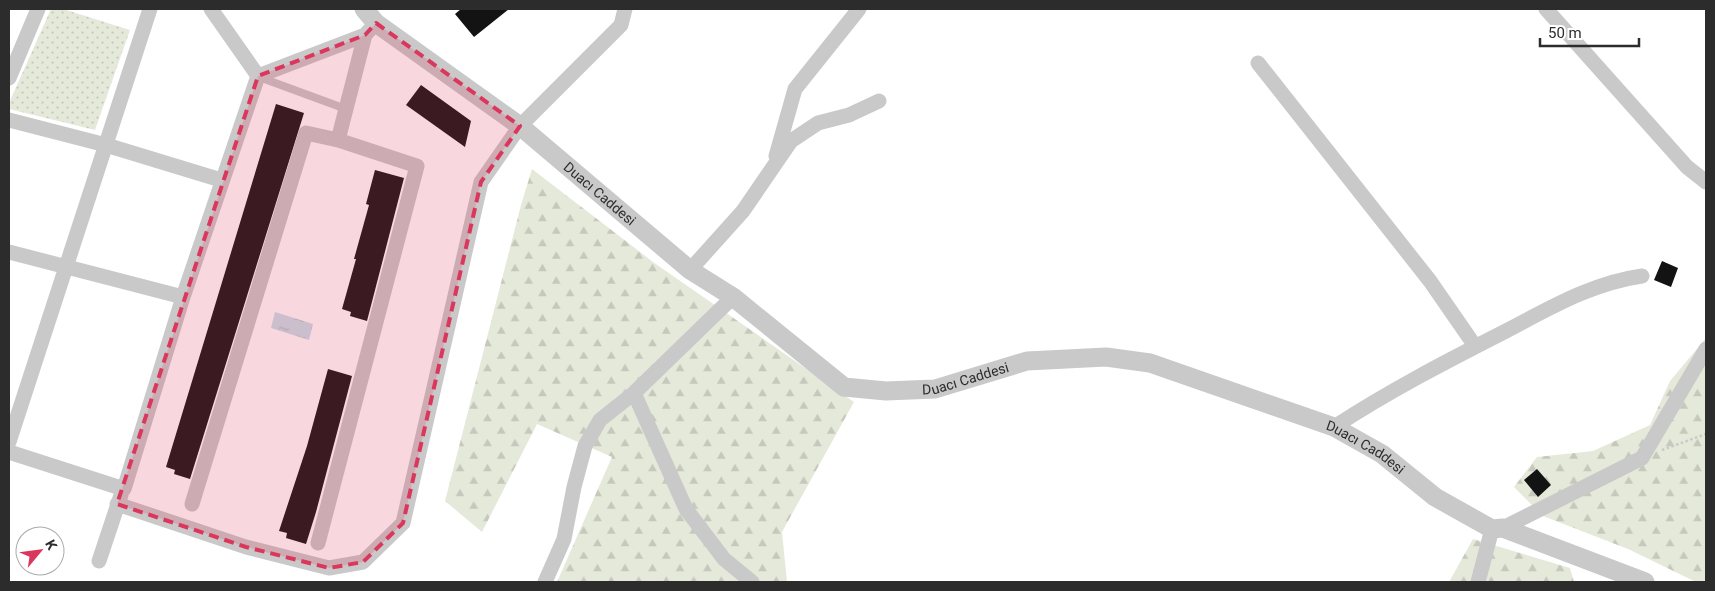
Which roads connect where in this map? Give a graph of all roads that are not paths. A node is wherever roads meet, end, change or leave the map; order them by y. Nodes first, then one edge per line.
1 (38, 9) edge
2 (150, 9) edge
3 (211, 9) edge
4 (626, 9) edge
5 (859, 9) edge
6 (1546, 9) edge
7 (368, 22) edge
8 (1258, 62) dead end
9 (258, 76) junction
10 (9, 78) edge
11 (879, 101) dead end
12 (346, 109) junction
13 (9, 120) edge
14 (520, 126) junction
15 (338, 140) junction
16 (106, 145) junction
17 (772, 167) junction
18 (221, 180) junction
19 (1706, 182) edge
20 (9, 254) edge
21 (67, 267) junction
22 (690, 270) junction
23 (1642, 276) dead end
24 (183, 297) junction
25 (733, 298) junction
26 (1475, 346) junction
27 (1706, 349) edge
28 (634, 393) junction
29 (1334, 427) junction
30 (9, 442) edge
31 (9, 452) edge
32 (124, 489) junction
33 (117, 504) junction
34 (192, 504) dead end
35 (1497, 528) junction
36 (318, 543) dead end
37 (99, 561) dead end
38 (545, 582) edge
39 (752, 582) edge
40 (1478, 582) edge
41 (1645, 582) edge

1 - 10 street
2 - 16 street
3 - 9 street
4 - 14 street
5 - 17 street
6 - 19 street
7 - 9 street
7 - 12 street
7 - 14 street, Duacı Caddesi
8 - 26 street
9 - 12 lane
9 - 18 street
11 - 17 street
12 - 15 street
13 - 16 street
14 - 22 street, Duacı Caddesi
14 - 33 street
15 - 34 street
15 - 36 street
16 - 18 street
16 - 21 street
17 - 22 street
18 - 24 street
20 - 21 street
21 - 24 street
21 - 30 street
22 - 25 street, Duacı Caddesi
23 - 26 street
24 - 32 street
25 - 28 street
25 - 29 street, Duacı Caddesi
26 - 29 street
27 - 35 street
28 - 38 street
28 - 39 street
29 - 35 street, Duacı Caddesi
31 - 32 street
32 - 33 street
33 - 37 street
35 - 40 street
35 - 41 street, Duacı Caddesi

